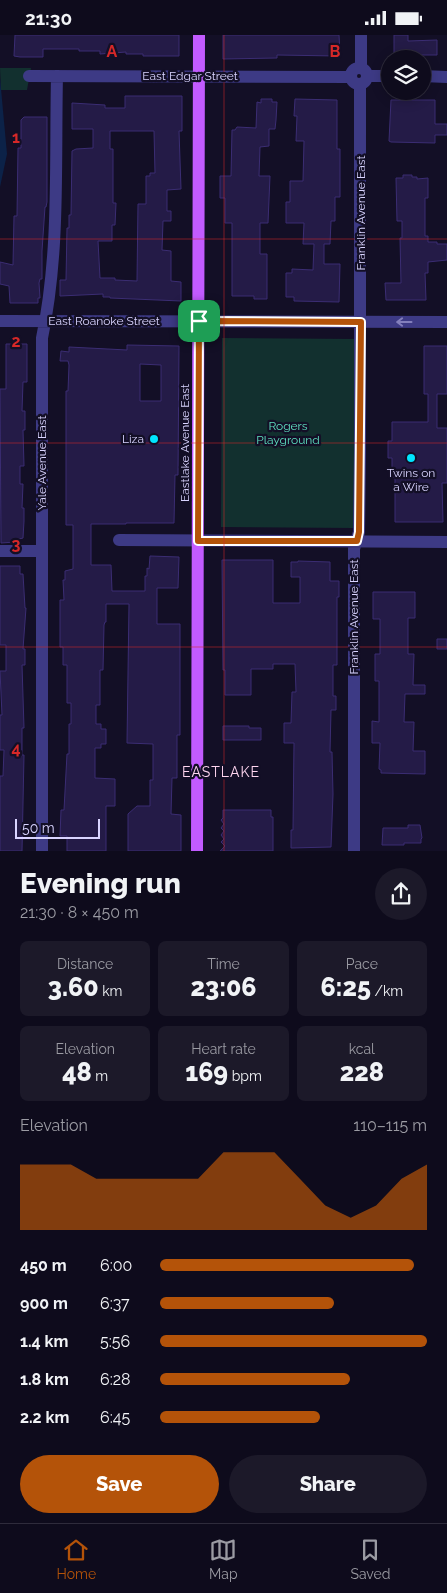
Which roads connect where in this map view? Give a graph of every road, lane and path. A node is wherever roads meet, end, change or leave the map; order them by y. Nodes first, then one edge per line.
1 (199, 35) edge
2 (361, 35) edge
3 (29, 76) dead end
4 (57, 76) junction
5 (199, 76) junction
6 (360, 76) junction
7 (381, 76) edge
8 (431, 76) edge
9 (447, 77) edge
10 (0, 321) edge
11 (46, 321) junction
12 (199, 321) junction
13 (361, 322) junction
14 (447, 323) edge
15 (119, 540) dead end
16 (198, 541) junction
17 (357, 541) junction
18 (447, 541) edge
19 (0, 551) edge
20 (42, 551) junction
21 (42, 851) edge
22 (197, 851) edge
23 (354, 851) edge

1 - 5 main road, Eastlake Avenue East
2 - 6 street, Franklin Avenue East
3 - 4 street, East Edgar Street
4 - 5 street, East Edgar Street
4 - 11 street, Yale Avenue East
5 - 6 street, East Edgar Street
5 - 12 main road, Eastlake Avenue East
6 - 7 street, East Edgar Street
6 - 13 street, Franklin Avenue East
8 - 9 street
10 - 11 street, East Roanoke Street
11 - 12 street, East Roanoke Street
11 - 20 street, Yale Avenue East
12 - 13 street, East Roanoke Street
12 - 16 main road, Eastlake Avenue East
14 -> 13 street, East Roanoke Street
13 - 17 street, Franklin Avenue East
15 - 16 street
16 - 17 street
16 - 22 main road, Eastlake Avenue East
17 - 18 street
17 - 23 street, Franklin Avenue East
19 - 20 street
20 - 21 street, Yale Avenue East

